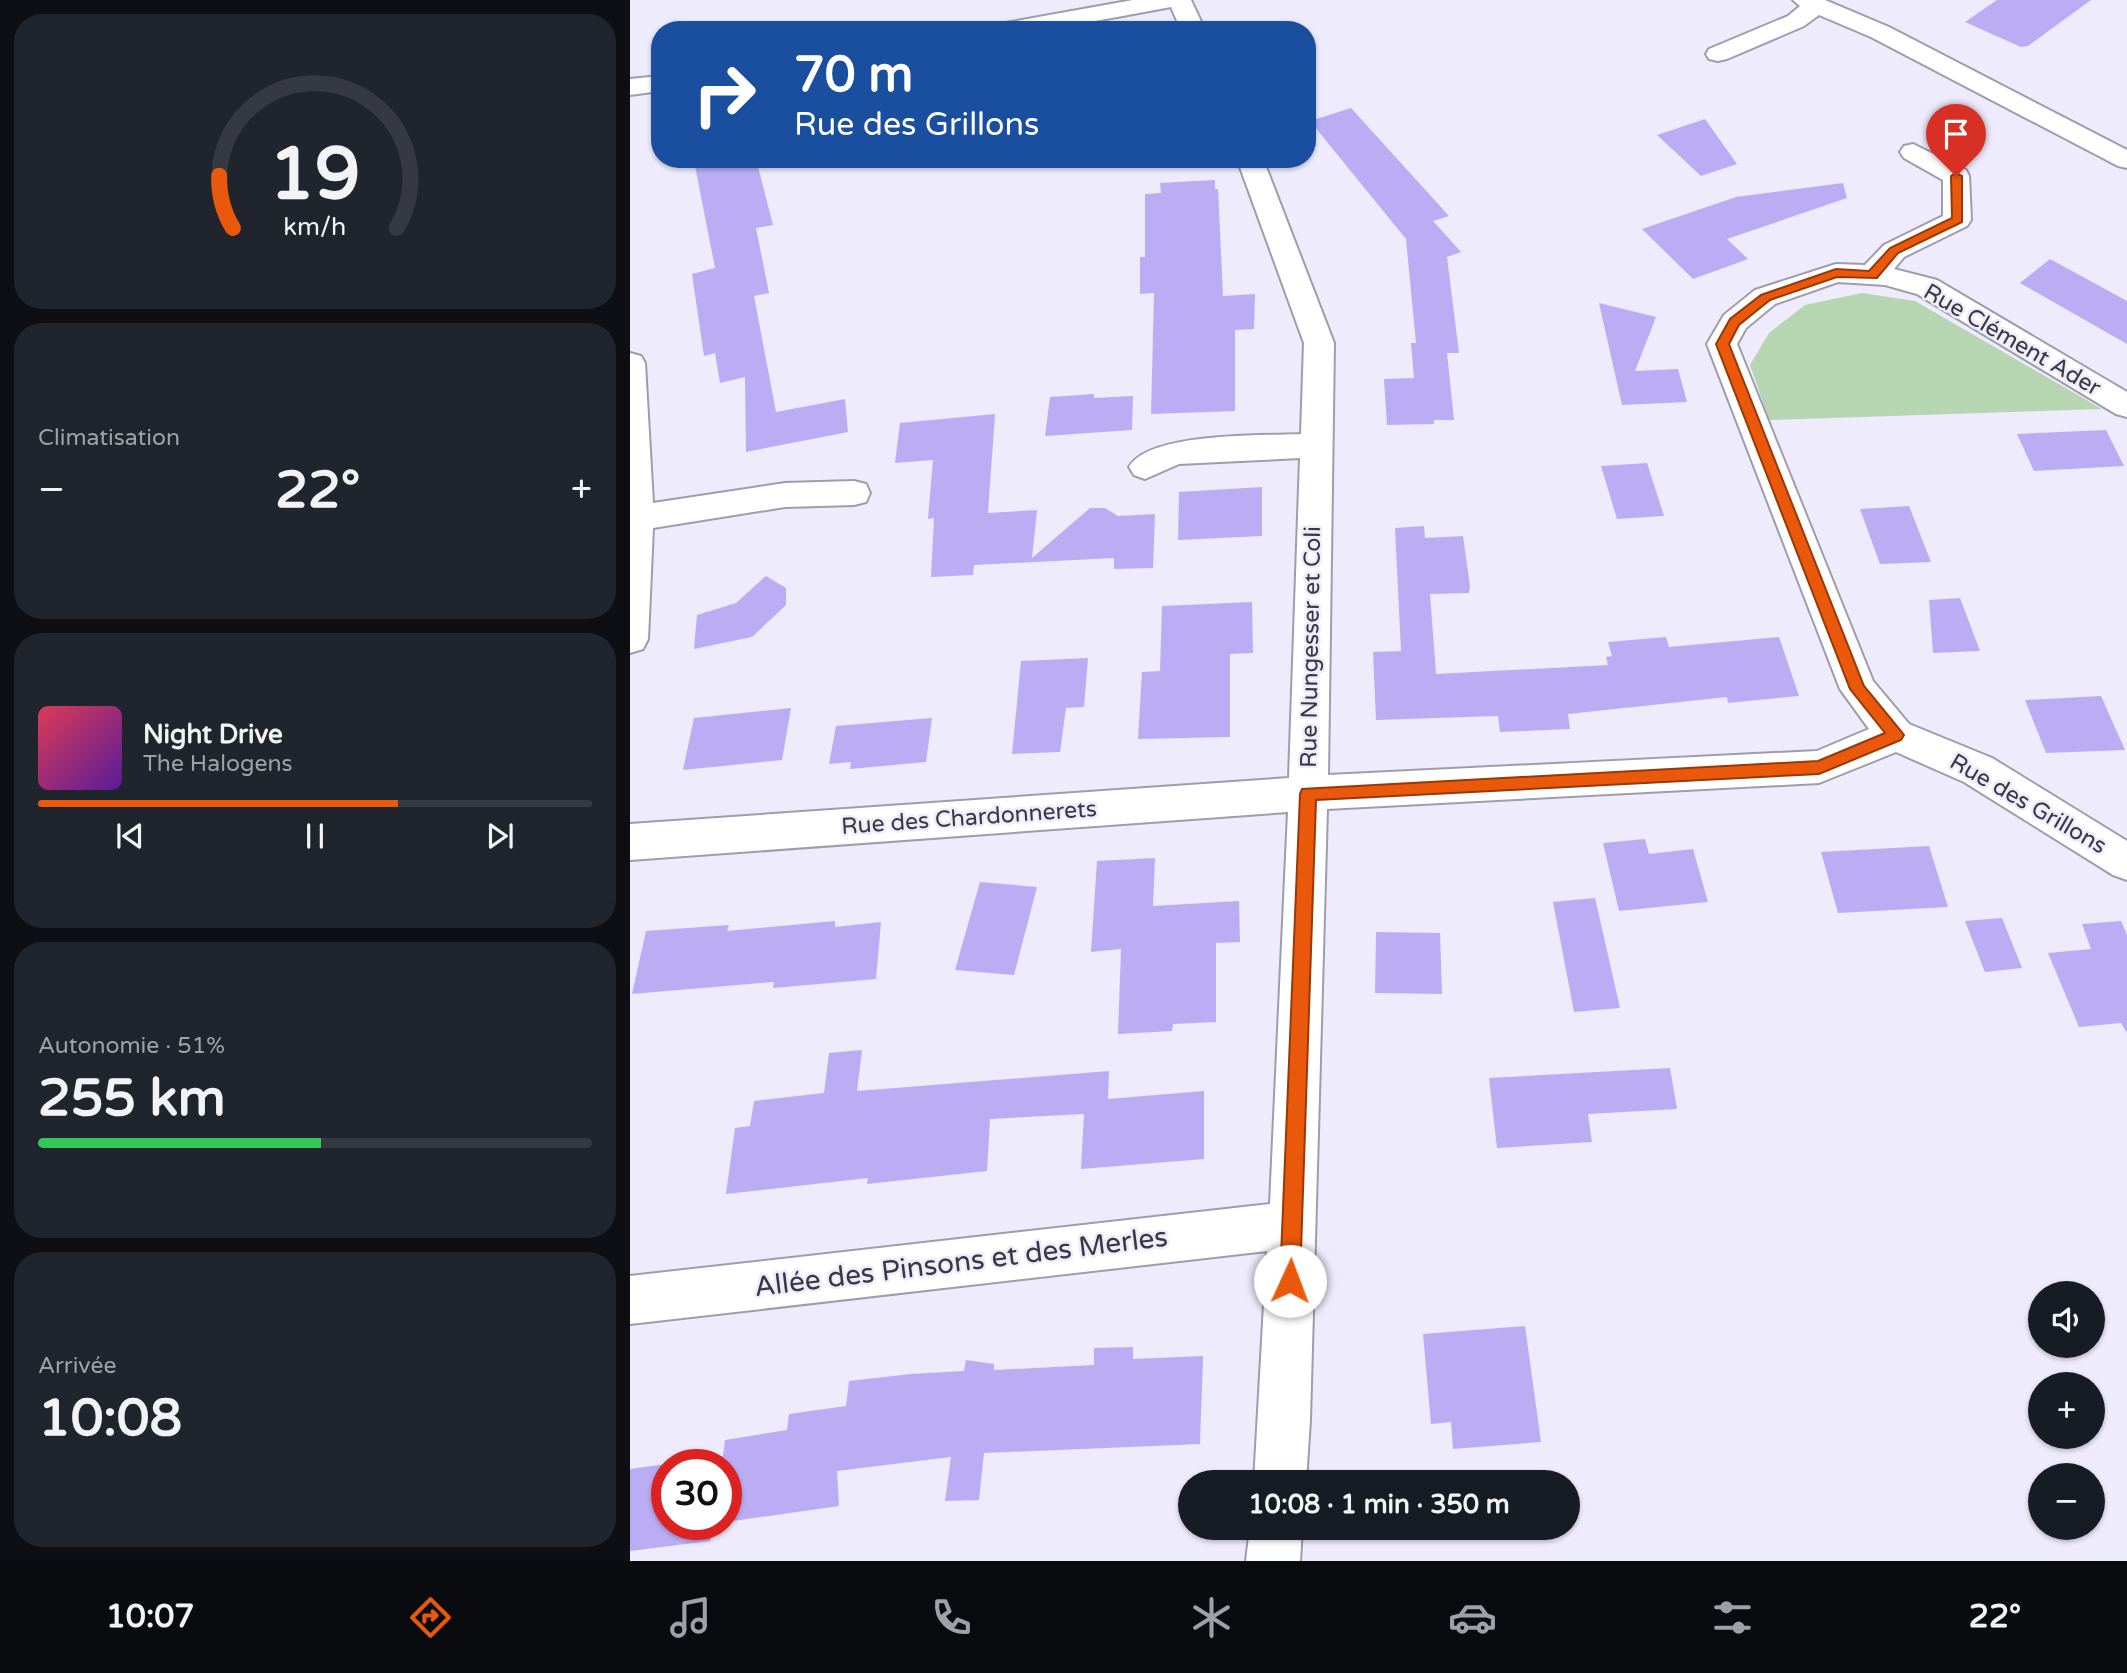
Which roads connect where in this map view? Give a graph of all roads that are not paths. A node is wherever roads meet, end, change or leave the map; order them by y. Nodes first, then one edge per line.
1 (1173, 0) edge
2 (1180, 0) edge
3 (1811, 3) edge
4 (1055, 21) edge
5 (1189, 21) edge
6 (1718, 54) dead end
7 (651, 84) edge
8 (630, 87) edge
9 (1913, 152) dead end
10 (2127, 160) edge
11 (1253, 168) edge
12 (1872, 275) junction
13 (630, 363) edge
14 (2127, 406) edge
15 (1317, 445) junction
16 (1145, 467) dead end
17 (853, 493) dead end
18 (637, 518) junction
19 (630, 639) edge
20 (1896, 735) junction
21 (1308, 794) junction
22 (630, 842) edge
23 (2127, 862) edge
24 (1292, 1226) junction
25 (630, 1300) edge
26 (1281, 1470) edge
27 (1275, 1540) edge
28 (1273, 1561) edge

1 - 4 street
2 - 5 street
3 - 6 street
3 - 10 street
7 - 8 street
9 - 12 street
11 - 15 street, Rue Nungesser et Coli
12 - 14 street, Rue Clément Ader
12 - 20 street, Rue Clément Ader
13 - 18 street
15 - 16 street
15 - 21 street, Rue Nungesser et Coli
17 - 18 street
18 - 19 street
20 - 21 street
20 - 23 street, Rue des Grillons
21 - 22 street, Rue des Chardonnerets
21 - 24 street, Rue Nungesser et Coli
24 - 25 street, Allée des Pinsons et des Merles
24 - 26 street, Rue Nungesser et Coli
27 - 28 street

